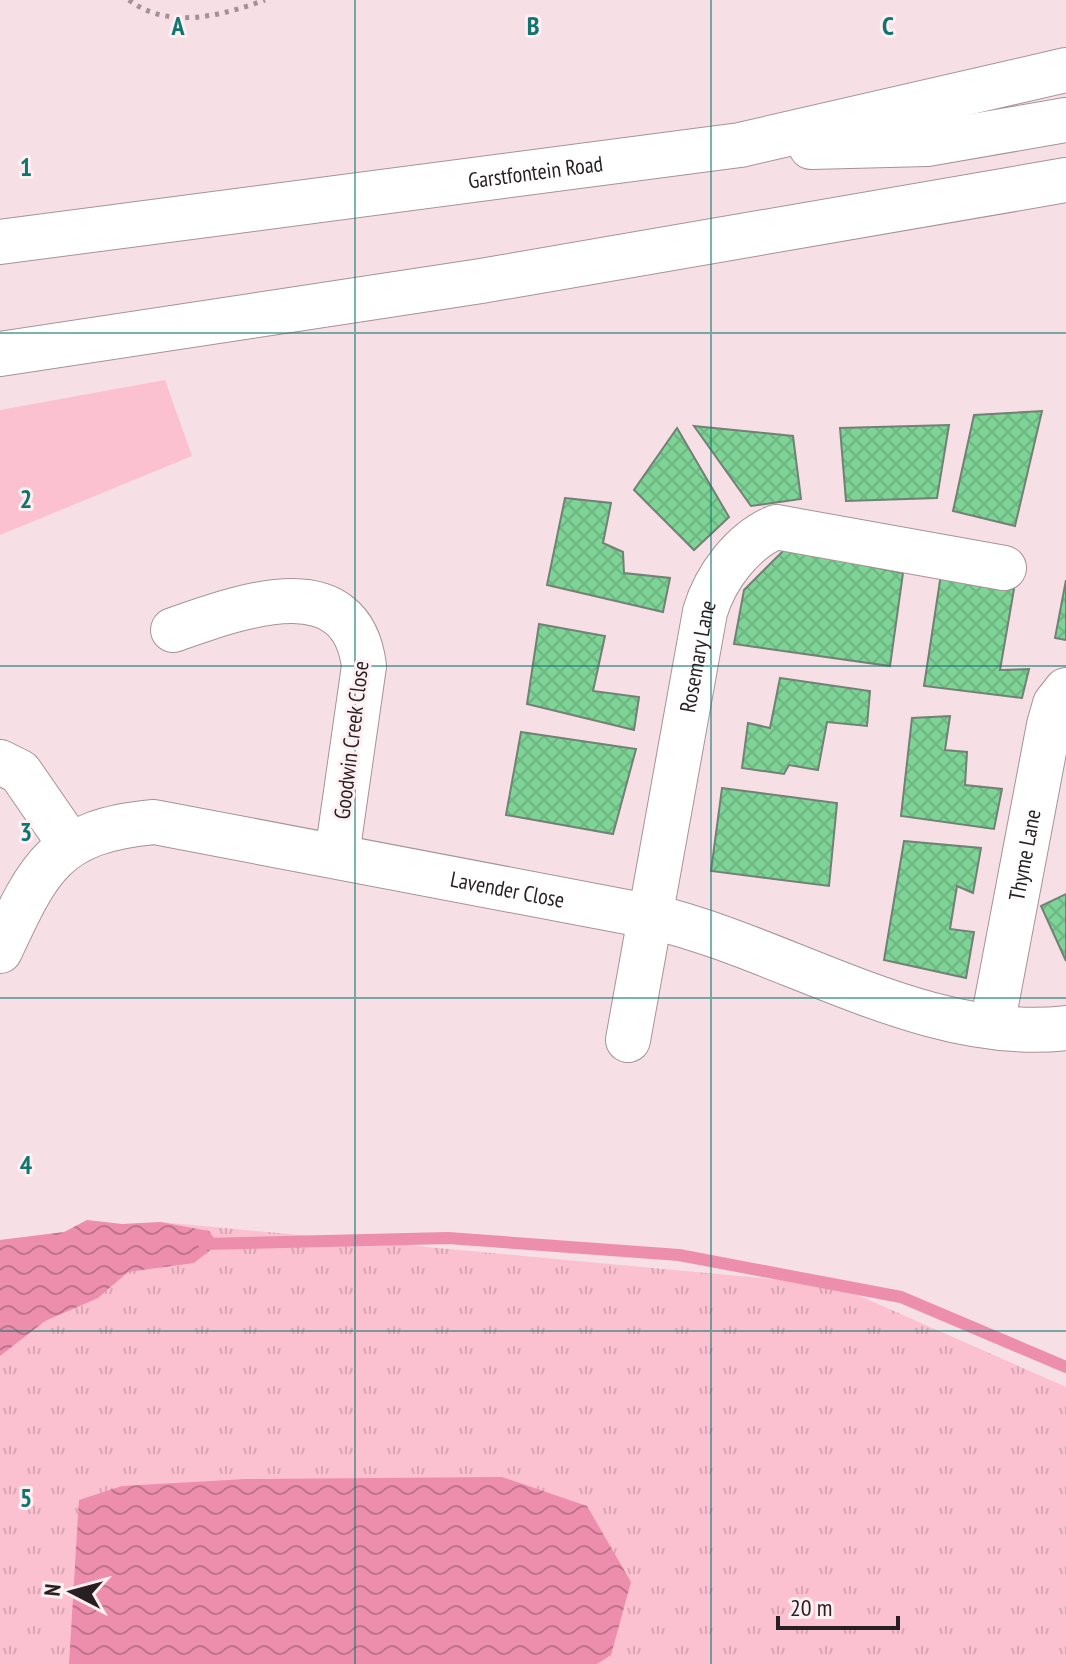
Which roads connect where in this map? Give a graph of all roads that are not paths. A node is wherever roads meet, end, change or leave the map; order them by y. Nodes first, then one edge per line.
1 (1066, 70) edge
2 (1066, 120) edge
3 (740, 145) junction
4 (1066, 180) edge
5 (0, 242) edge
6 (0, 354) edge
7 (1004, 568) dead end
8 (173, 630) dead end
9 (1066, 690) edge
10 (0, 762) edge
11 (69, 843) junction
12 (337, 855) junction
13 (653, 917) junction
14 (0, 951) edge
15 (992, 1026) junction
16 (1066, 1028) edge
17 (628, 1040) dead end

1 - 3 street, Garstfontein Road
2 - 3 street
3 - 5 street, Garstfontein Road
4 - 6 street
7 - 13 street, Rosemary Lane
8 - 12 street, Goodwin Creek Close
9 - 15 street, Thyme Lane
10 - 11 street
11 - 12 street, Lavender Close
11 - 14 street, Lavender Close
12 - 13 street, Lavender Close
13 - 15 street, Lavender Close
13 - 17 street, Rosemary Lane
15 - 16 street, Lavender Close

